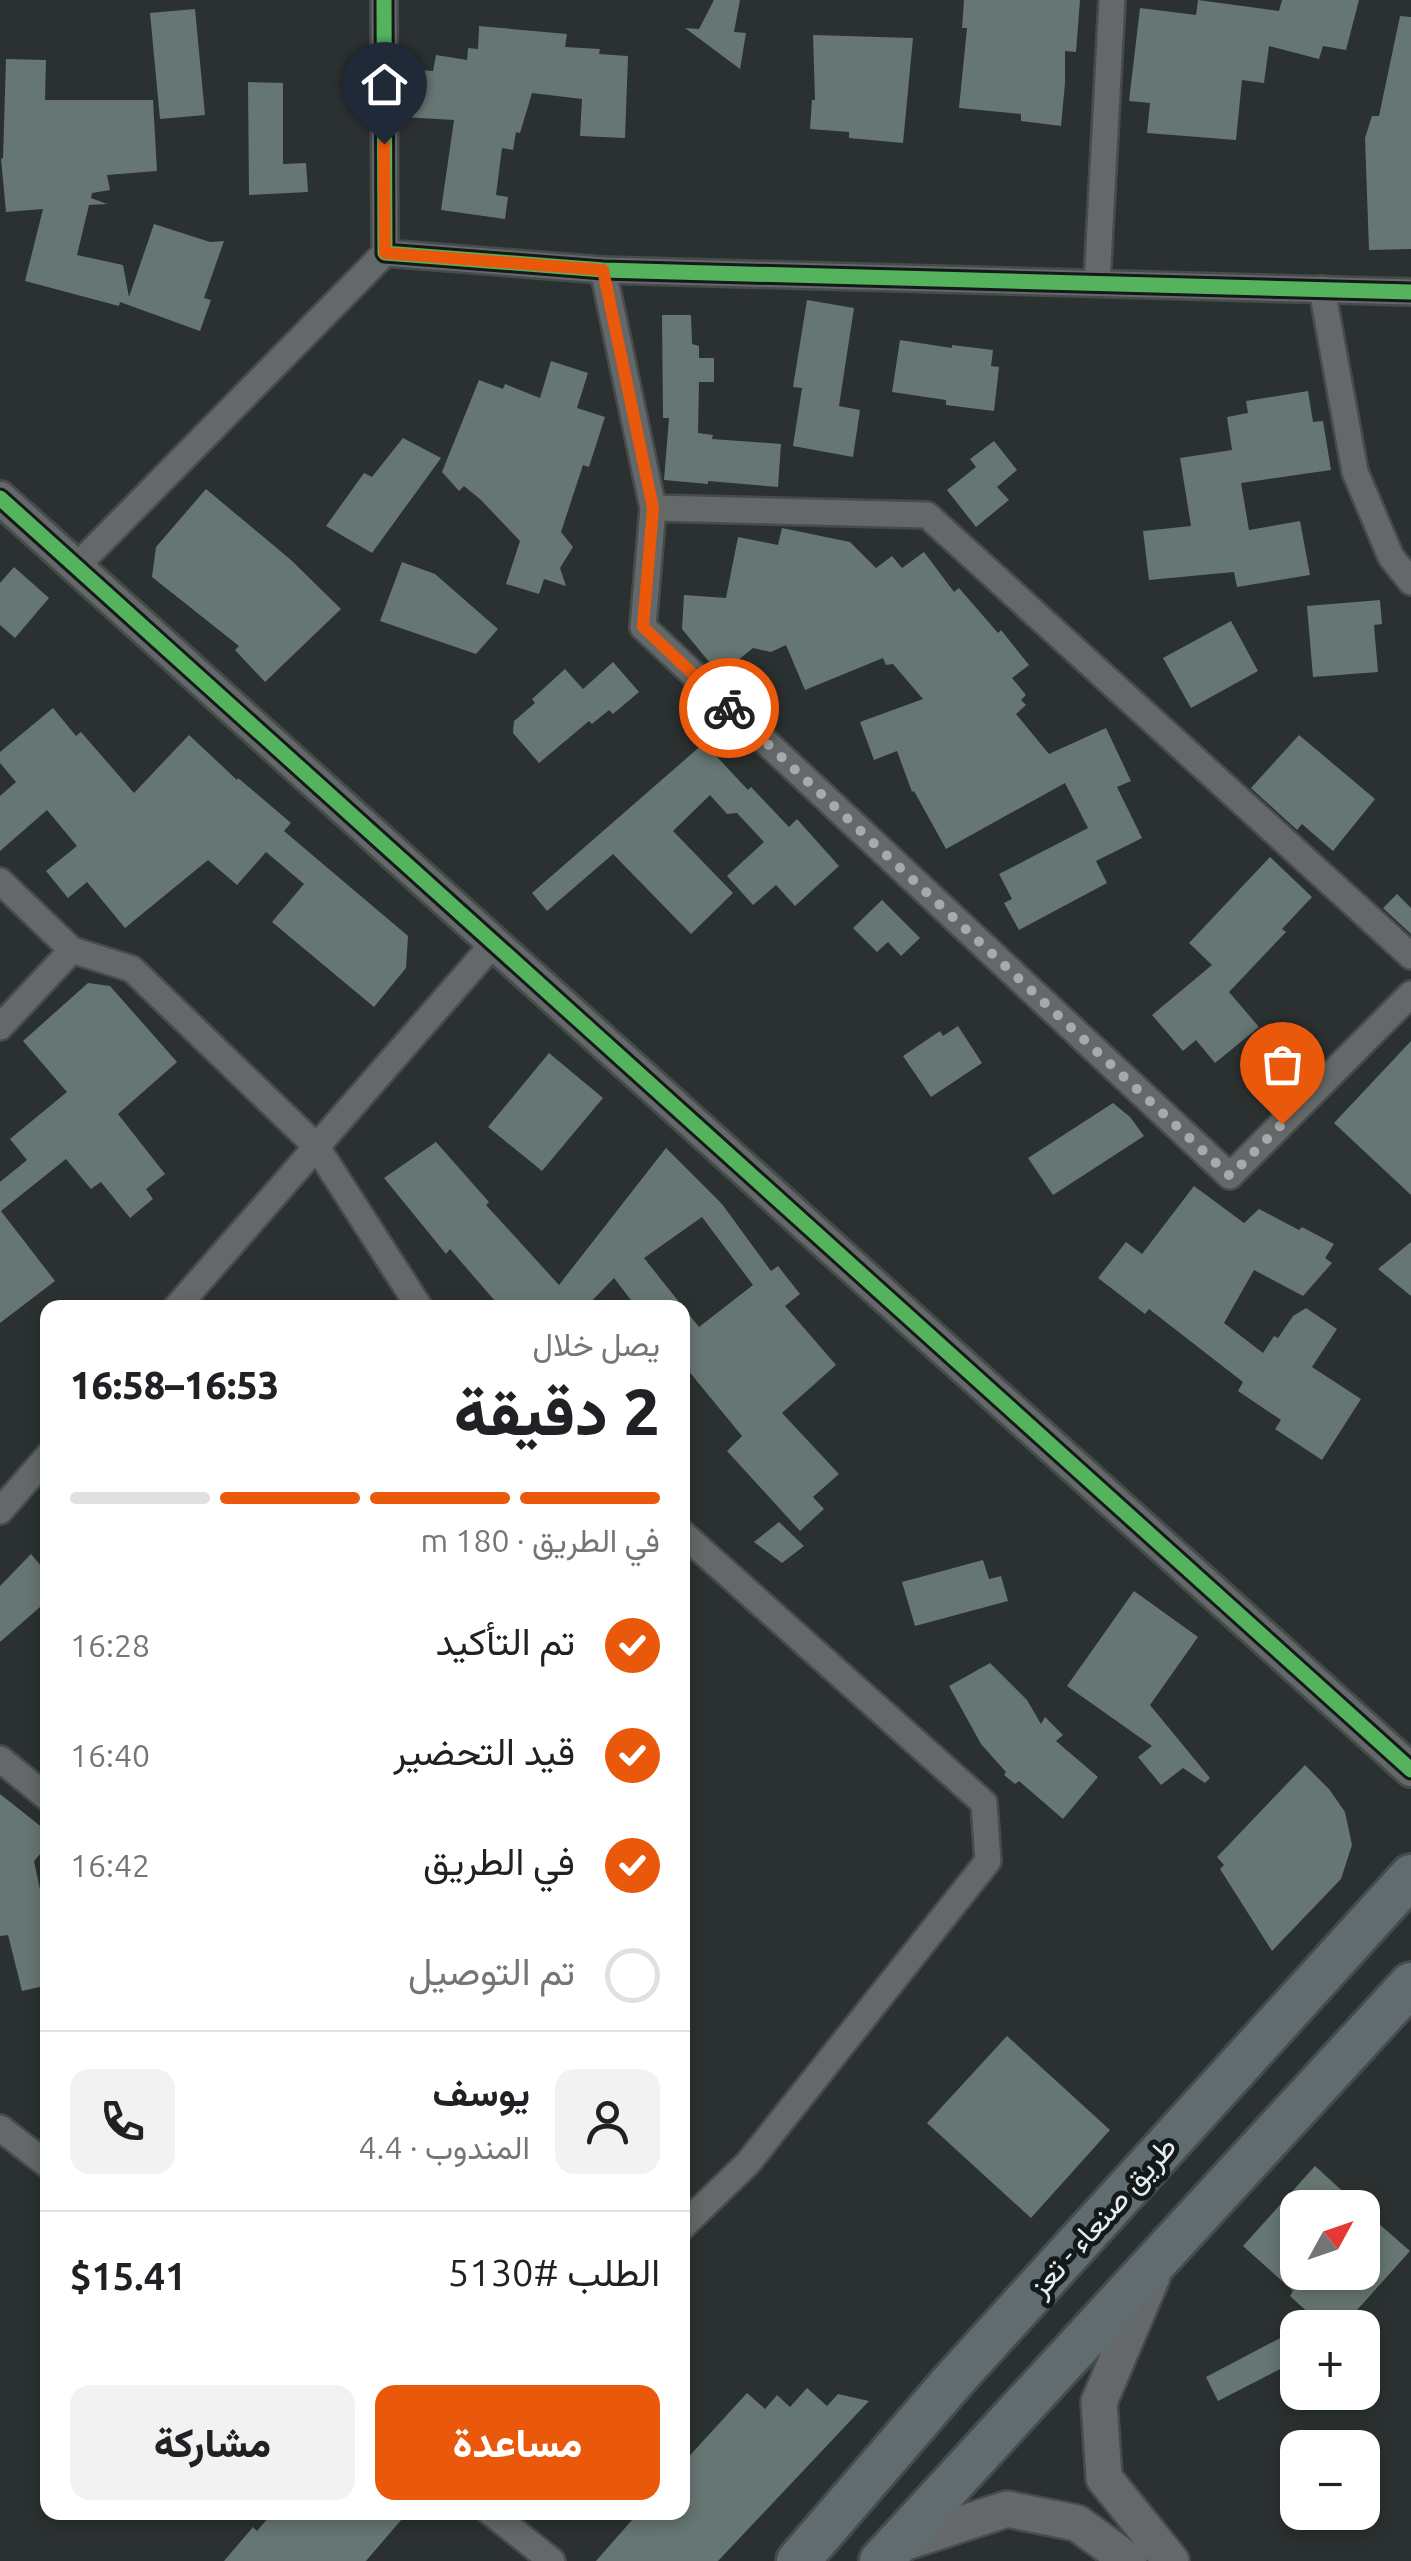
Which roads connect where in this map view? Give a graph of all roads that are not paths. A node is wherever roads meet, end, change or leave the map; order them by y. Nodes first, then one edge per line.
1 (384, 0) edge
2 (1112, 0) edge
3 (385, 253) junction
4 (603, 270) junction
5 (1097, 283) junction
6 (1322, 290) junction
7 (1411, 292) edge
8 (0, 498) edge
9 (653, 508) junction
10 (76, 566) junction
11 (1411, 582) edge
12 (0, 880) edge
13 (494, 943) junction
14 (72, 950) junction
15 (1411, 956) edge
16 (1411, 994) edge
17 (0, 1027) edge
18 (316, 1146) junction
19 (183, 1300) edge
20 (415, 1300) edge
21 (40, 1465) edge
22 (0, 1511) edge
23 (690, 1539) edge
24 (0, 1759) edge
25 (1411, 1770) edge
26 (40, 1792) edge
27 (1411, 1876) edge
28 (1411, 1984) edge
29 (0, 2128) edge
30 (40, 2159) edge
31 (690, 2219) edge
32 (1162, 2254) junction
33 (500, 2520) edge
34 (888, 2554) edge
35 (552, 2561) edge
36 (798, 2561) edge
37 (1129, 2561) edge
38 (1171, 2561) edge

1 - 3 street
2 - 5 street
3 - 4 street
3 - 10 street
4 - 5 street
4 - 9 street
5 - 6 street
6 - 7 street
6 - 11 street
8 - 10 street
9 - 15 street
9 - 16 street
10 - 13 street
12 - 14 street
13 - 18 street
13 - 25 street
14 - 17 street
14 - 18 street
18 - 19 street
18 - 20 street
21 - 22 street
23 - 31 street
24 - 26 street
27 - 36 highway, طريق صنعاء - تعز
28 - 32 highway
29 - 30 street
32 - 34 highway
32 - 38 main road
33 - 35 street
34 - 37 main road

